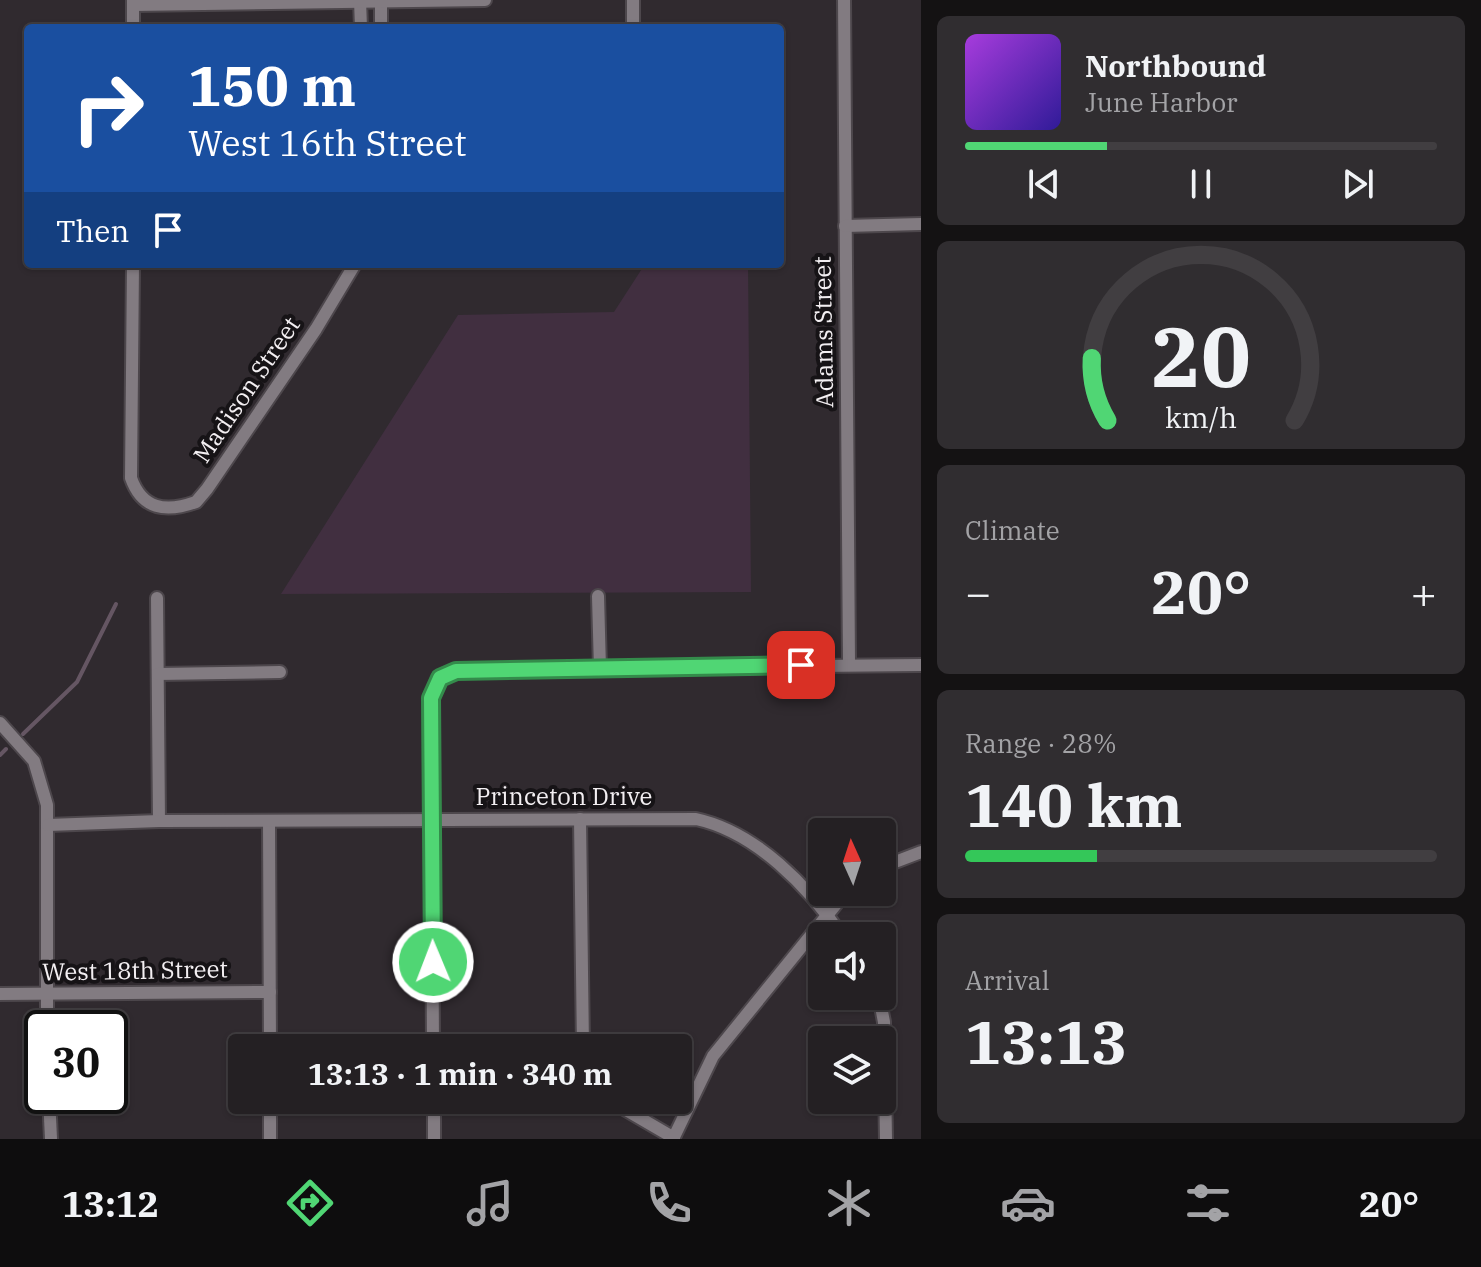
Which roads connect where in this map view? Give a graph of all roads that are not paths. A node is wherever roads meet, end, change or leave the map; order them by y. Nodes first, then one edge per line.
1 (485, 0) edge
2 (633, 0) edge
3 (844, 0) edge
4 (360, 1) edge
5 (381, 1) edge
6 (133, 2) edge
7 (133, 24) edge
8 (361, 24) edge
9 (381, 24) edge
10 (633, 24) edge
11 (921, 224) edge
12 (845, 226) junction
13 (133, 268) edge
14 (353, 268) edge
15 (598, 596) dead end
16 (157, 598) dead end
17 (849, 664) junction
18 (921, 665) edge
19 (600, 669) junction
20 (280, 672) dead end
21 (158, 674) junction
22 (0, 723) edge
23 (432, 819) junction
24 (580, 819) junction
25 (159, 821) junction
26 (269, 822) junction
27 (48, 825) junction
28 (921, 852) edge
29 (896, 862) edge
30 (833, 906) edge
31 (827, 913) junction
32 (833, 922) edge
33 (270, 992) junction
34 (0, 994) edge
35 (46, 994) junction
36 (46, 1010) edge
37 (882, 1010) edge
38 (270, 1034) edge
39 (433, 1034) edge
40 (583, 1034) edge
41 (50, 1114) edge
42 (270, 1114) edge
43 (434, 1114) edge
44 (633, 1114) edge
45 (674, 1138) edge
46 (51, 1139) edge
47 (270, 1139) edge
48 (434, 1139) edge
49 (886, 1139) edge

1 - 5 street
2 - 10 street
3 - 12 street, Adams Street
4 - 5 street
4 - 6 street
4 - 8 street
5 - 9 street
6 - 7 street
11 - 12 street
12 - 17 street, Adams Street
13 - 14 street, Madison Street
15 - 19 street
16 - 21 street
17 - 18 street
17 - 19 street
19 - 23 street
20 - 21 street
21 - 25 street
22 - 27 street
23 - 24 street, Princeton Drive
23 - 26 street, Princeton Drive
23 - 39 street
24 - 31 street, Princeton Drive
24 - 40 street
25 - 26 street, Princeton Drive
25 - 27 street, Princeton Drive
26 - 33 street
27 - 35 street
28 - 29 street
30 - 31 street
31 - 32 street, Princeton Drive
31 - 45 street
33 - 35 street, West 18th Street
33 - 38 street
34 - 35 street, West 18th Street
35 - 36 street
37 - 49 street
41 - 46 street
42 - 47 street
43 - 48 street
44 - 45 street

